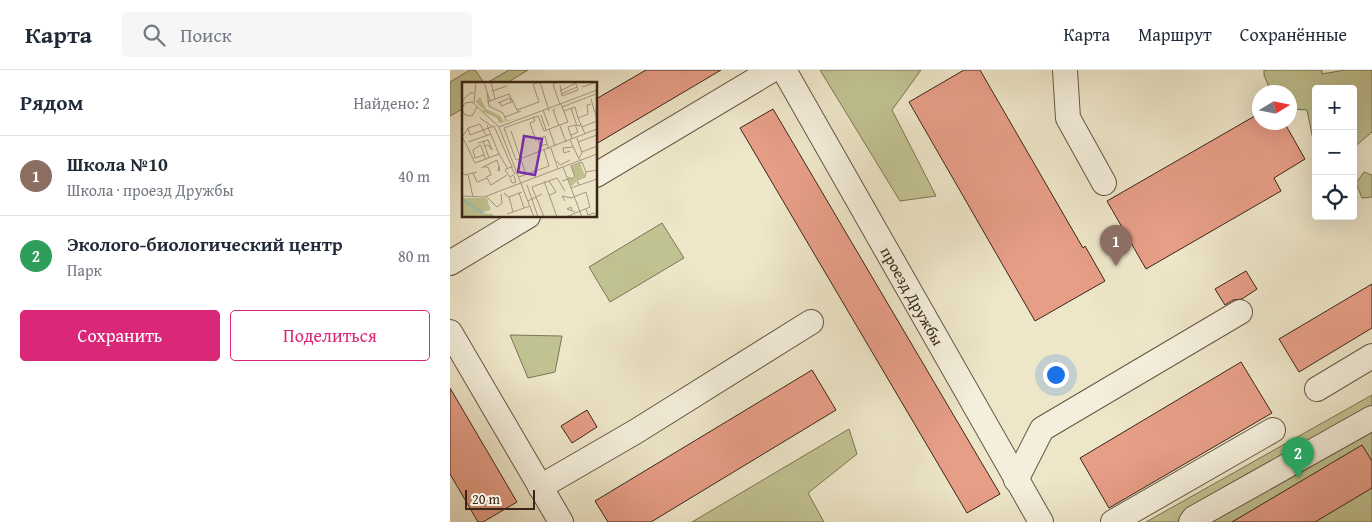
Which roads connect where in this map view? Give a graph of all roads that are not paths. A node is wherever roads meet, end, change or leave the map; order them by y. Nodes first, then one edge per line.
1 (772, 70) edge
2 (784, 70) edge
3 (1066, 70) edge
4 (598, 174) edge
5 (1104, 183) dead end
6 (525, 218) edge
7 (450, 263) edge
8 (1240, 312) dead end
9 (811, 322) dead end
10 (450, 332) edge
11 (1372, 356) edge
12 (1317, 389) dead end
13 (1372, 418) edge
14 (1273, 430) dead end
15 (1016, 480) junction
16 (540, 487) junction
17 (561, 522) edge
18 (1041, 522) edge
19 (1113, 522) edge
20 (1191, 522) edge

1 - 4 street
2 - 15 street, проезд Дружбы
3 - 5 street
6 - 7 street
8 - 15 street
9 - 16 street
10 - 16 street
11 - 12 street
13 - 20 street
14 - 19 street
15 - 18 street, проезд Дружбы
16 - 17 street

